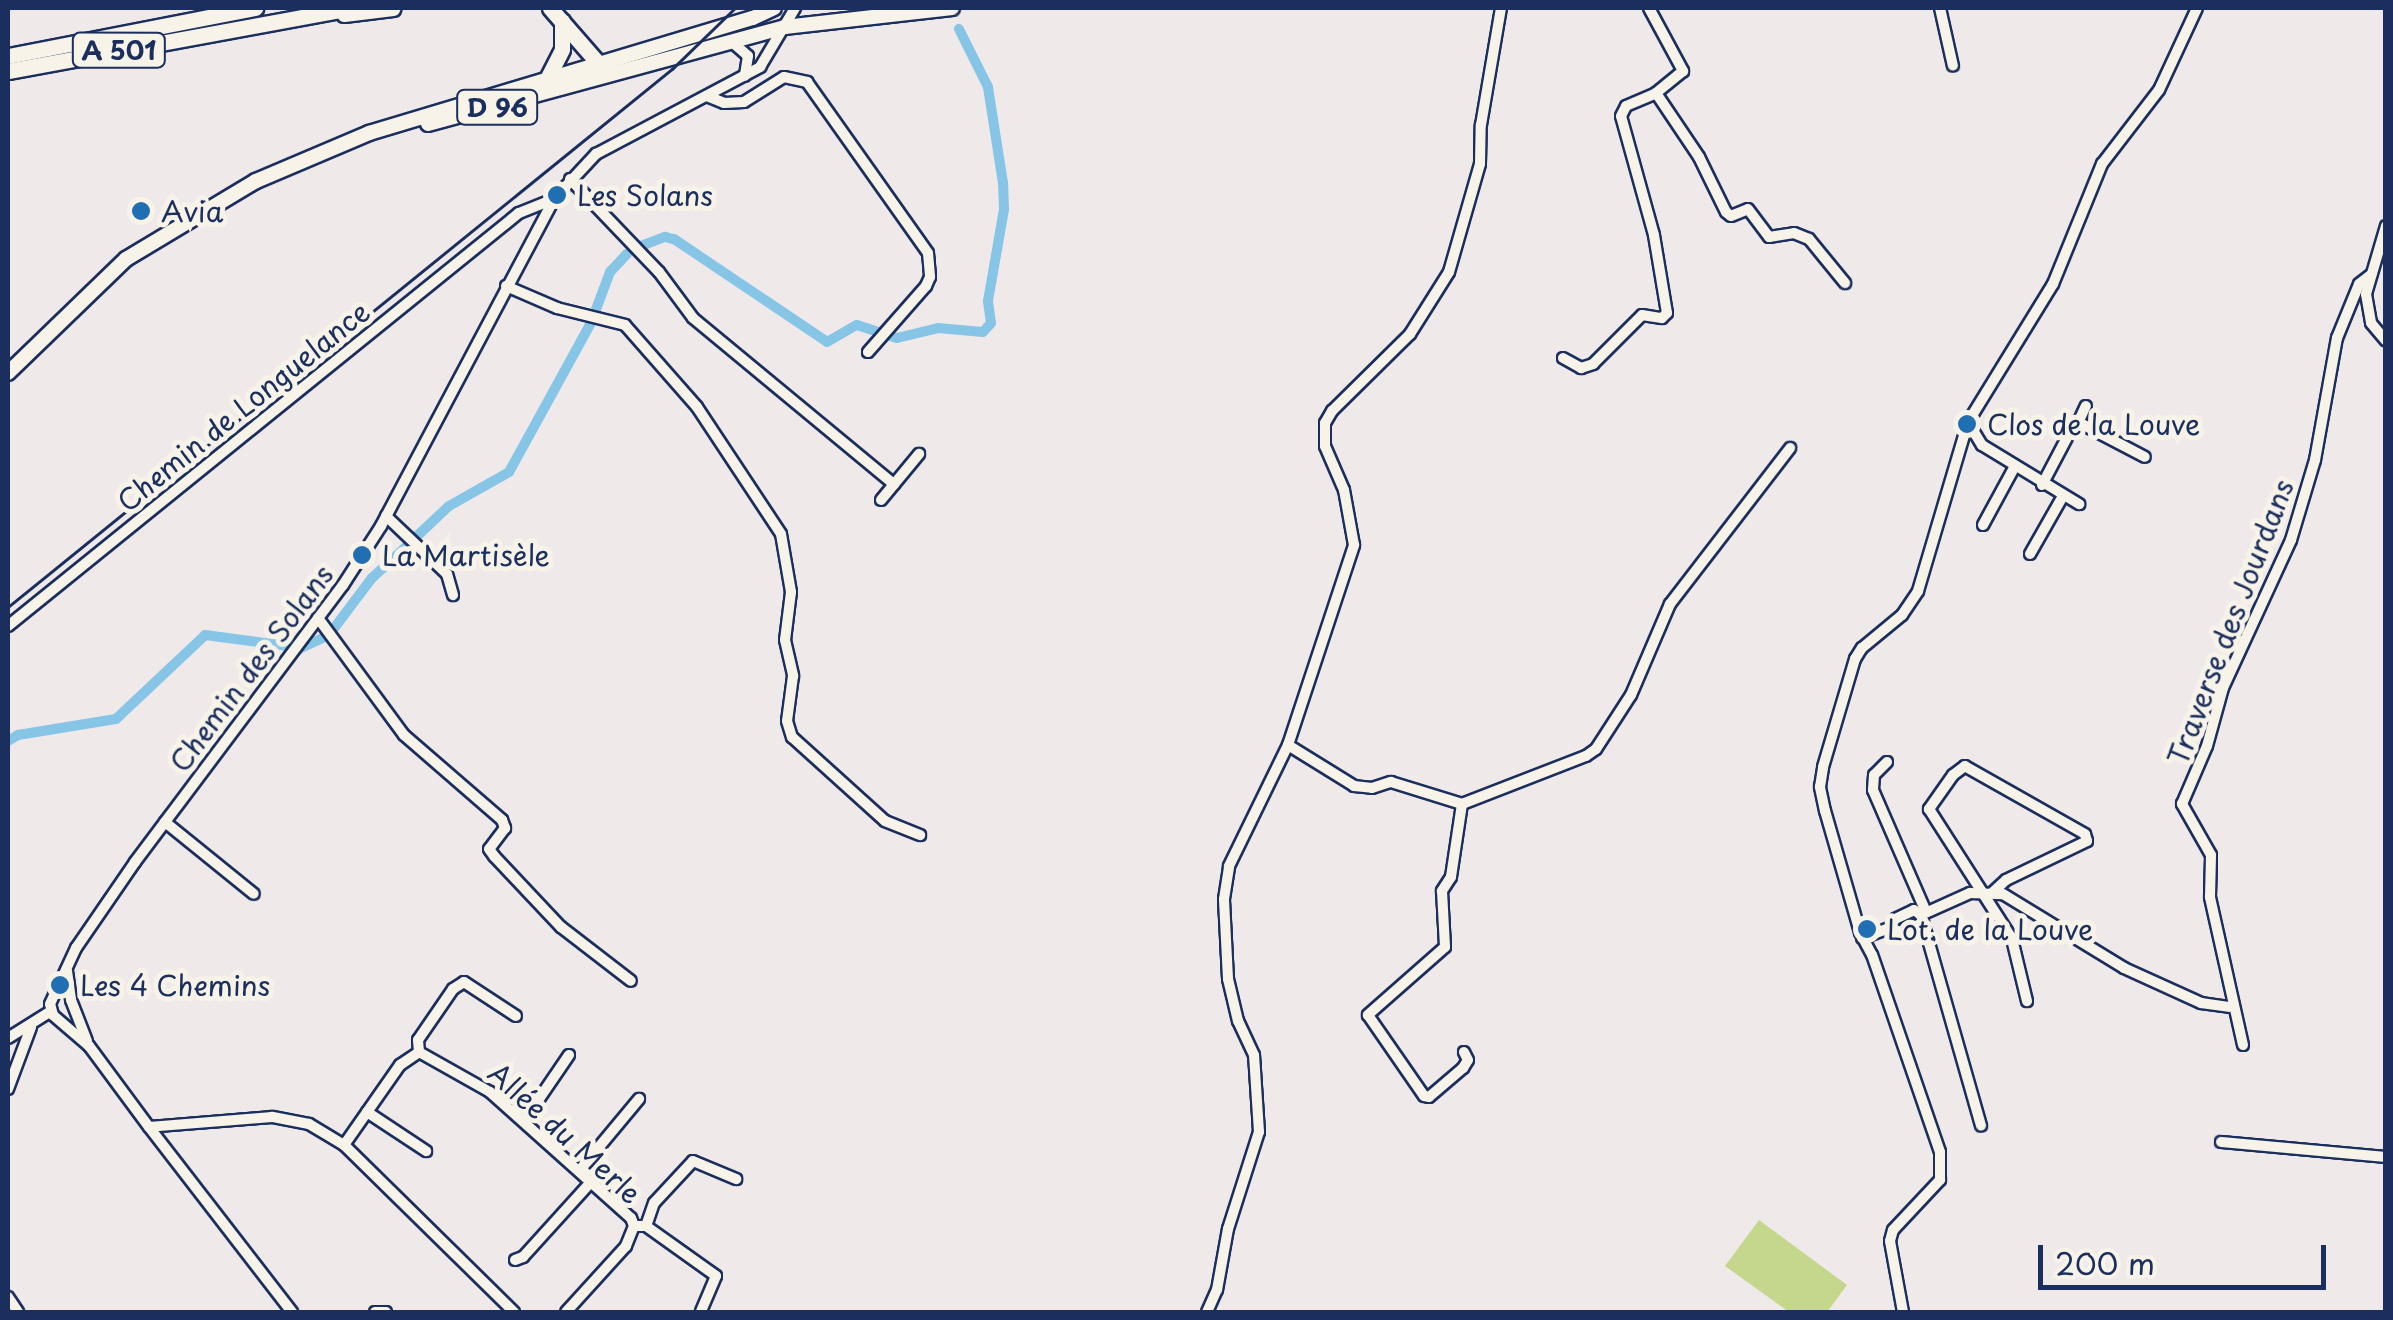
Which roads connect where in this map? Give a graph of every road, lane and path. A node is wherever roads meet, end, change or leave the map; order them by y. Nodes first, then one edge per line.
1 (255, 8) edge
2 (350, 8) edge
3 (394, 8) edge
4 (774, 8) edge
5 (795, 8) edge
6 (899, 8) edge
7 (952, 8) edge
8 (1500, 8) edge
9 (1649, 8) edge
10 (1940, 8) edge
11 (2197, 8) edge
12 (919, 11) junction
13 (556, 12) edge
14 (785, 27) junction
15 (231, 29) junction
16 (723, 43) junction
17 (8, 56) edge
18 (664, 60) junction
19 (598, 63) junction
20 (1952, 66) dead end
21 (8, 72) edge
22 (548, 77) junction
23 (744, 78) junction
24 (1656, 92) junction
25 (707, 96) junction
26 (335, 147) junction
27 (582, 167) junction
28 (570, 179) junction
29 (586, 194) junction
30 (554, 199) junction
31 (507, 224) junction
32 (539, 224) junction
33 (2386, 226) edge
34 (2372, 274) junction
35 (1846, 283) dead end
36 (506, 286) junction
37 (2386, 341) edge
38 (868, 352) dead end
39 (1563, 358) dead end
40 (8, 373) edge
41 (2086, 406) dead end
42 (1968, 422) junction
43 (2077, 426) junction
44 (1790, 448) dead end
45 (920, 454) dead end
46 (2146, 457) dead end
47 (2014, 468) junction
48 (894, 484) junction
49 (2042, 484) junction
50 (2063, 496) junction
51 (880, 500) dead end
52 (2079, 504) dead end
53 (386, 516) junction
54 (1982, 525) dead end
55 (2030, 554) dead end
56 (452, 595) dead end
57 (318, 618) junction
58 (8, 626) edge
59 (1288, 745) junction
60 (1887, 762) dead end
61 (1462, 804) junction
62 (165, 822) junction
63 (920, 835) dead end
64 (1987, 893) junction
65 (254, 894) dead end
66 (1921, 915) junction
67 (1866, 937) junction
68 (67, 968) junction
69 (631, 981) dead end
70 (54, 998) junction
71 (2027, 1001) dead end
72 (72, 1003) junction
73 (2229, 1007) dead end
74 (55, 1015) junction
75 (516, 1016) dead end
76 (32, 1027) junction
77 (8, 1038) edge
78 (2244, 1045) dead end
79 (89, 1046) junction
80 (419, 1052) junction
81 (1464, 1052) dead end
82 (570, 1055) dead end
83 (8, 1089) edge
84 (639, 1099) dead end
85 (367, 1112) junction
86 (524, 1120) junction
87 (149, 1126) junction
88 (1981, 1126) dead end
89 (2220, 1142) dead end
90 (344, 1145) junction
91 (426, 1151) dead end
92 (2386, 1157) edge
93 (580, 1172) junction
94 (736, 1179) dead end
95 (591, 1182) junction
96 (640, 1226) junction
97 (515, 1260) dead end
98 (8, 1297) edge
99 (18, 1312) edge
100 (292, 1312) edge
101 (375, 1312) edge
102 (386, 1312) edge
103 (514, 1312) edge
104 (566, 1312) edge
105 (702, 1312) edge
106 (1207, 1312) edge
107 (1903, 1312) edge

1 - 17 highway, A 501
2 - 15 highway, A 501
3 - 15 highway
4 - 19 main road, D 96
5 - 14 street
6 - 12 main road
7 - 12 main road
8 - 59 street
9 - 24 street
10 - 20 street
11 - 42 street
12 - 14 main road, D 96
13 - 19 highway
13 - 22 highway
14 - 16 main road, D 96
14 - 23 street
15 - 21 highway, A 501
16 - 18 main road, D 96
16 - 23 street
18 - 19 main road
18 - 26 main road, D 96
19 - 22 main road, D 96
22 - 26 main road, D 96
23 - 25 street, Chemin des Solans
24 - 35 street
24 - 39 street
25 - 27 street, Chemin des Solans
25 - 38 street
26 - 40 main road, D 96
27 - 28 street, Chemin des Solans
27 - 29 street
28 - 29 street
28 - 30 street, Chemin des Solans
29 - 48 street
30 - 31 street, Chemin de Longuelance
30 - 32 street, Chemin des Solans
31 - 32 street
31 - 58 street, Chemin de Longuelance
32 - 36 street, Chemin des Solans
33 - 34 street
34 - 37 street
34 - 78 street, Traverse des Jourdans
36 - 53 street, Chemin des Solans
36 - 63 street
41 - 43 street
42 - 47 street
42 - 67 street
43 - 46 street
43 - 49 street
44 - 61 street
45 - 48 street
47 - 49 street
47 - 54 street
48 - 51 street
49 - 50 street
50 - 52 street
50 - 55 street
53 - 56 street
53 - 57 street, Chemin des Solans
57 - 62 street, Chemin des Solans
57 - 69 street
59 - 61 street
59 - 106 street
60 - 66 street
61 - 81 street
62 - 65 street
62 - 68 street, Chemin des Solans
64 - 64 street
64 - 66 street
64 - 71 street
64 - 73 street
66 - 67 street
66 - 88 street
67 - 107 street
68 - 70 street, Chemin des Solans
68 - 72 street
70 - 72 street
70 - 74 street, Chemin des Solans
72 - 74 street
72 - 79 street
74 - 76 street
74 - 79 street
75 - 80 street
76 - 77 street
76 - 83 street
79 - 87 street
80 - 85 street
80 - 86 street, Allée du Merle
82 - 86 street
84 - 93 street
85 - 90 street
85 - 91 street
86 - 93 street, Allée du Merle
87 - 90 street
87 - 100 street
89 - 92 street
90 - 103 street
93 - 95 street, Allée du Merle
94 - 96 street
95 - 96 street, Allée du Merle
95 - 97 street
96 - 104 street, Allée du Merle
96 - 105 street
98 - 99 street
101 - 102 street

